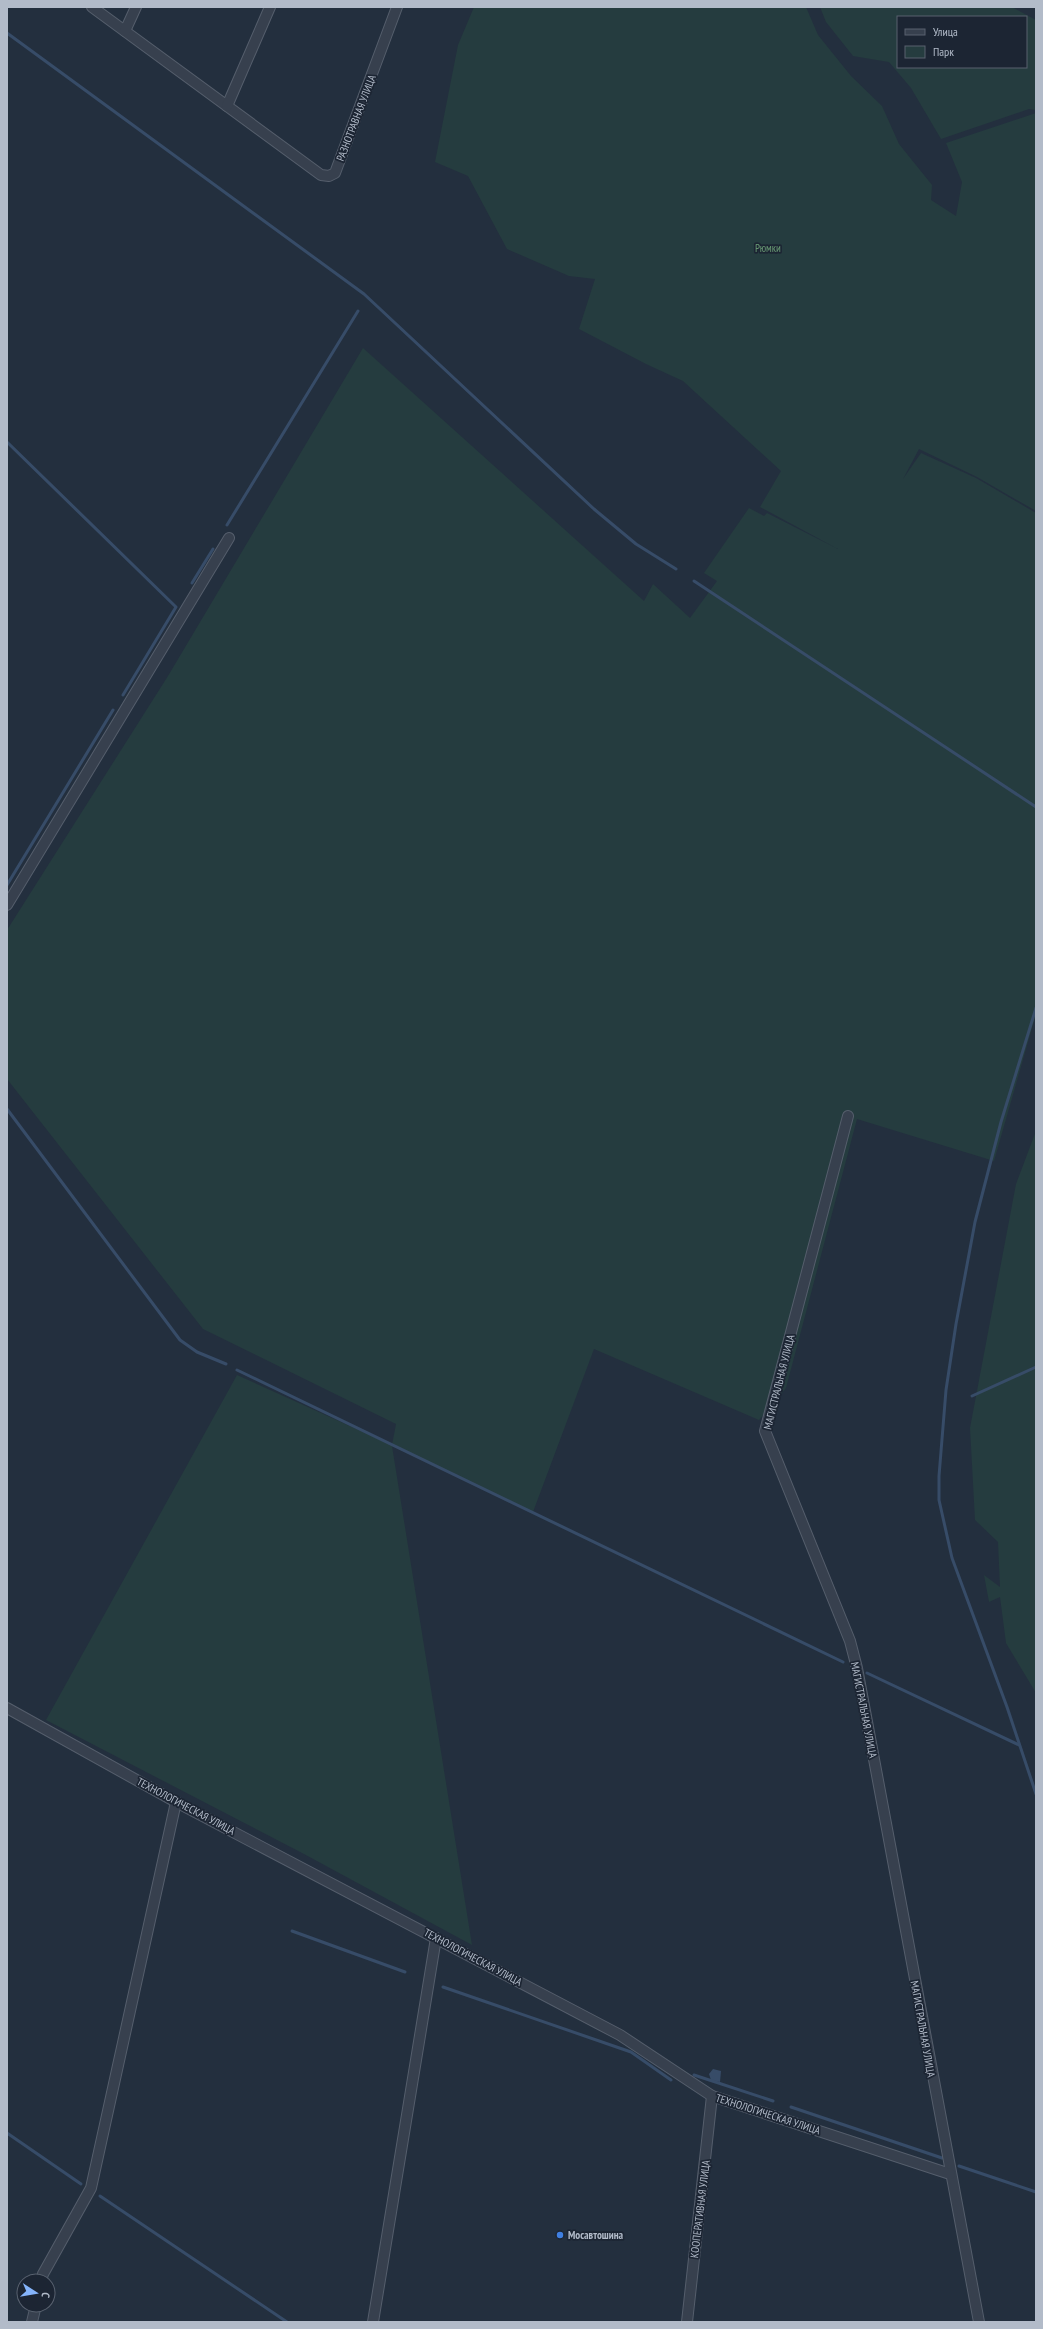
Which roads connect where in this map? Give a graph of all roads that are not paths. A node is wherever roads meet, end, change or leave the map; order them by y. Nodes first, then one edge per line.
1 (92, 7) edge
2 (136, 7) edge
3 (270, 7) edge
4 (397, 7) edge
5 (125, 31) junction
6 (227, 106) junction
7 (229, 538) dead end
8 (7, 905) edge
9 (848, 1116) dead end
10 (7, 1708) edge
11 (176, 1802) junction
12 (436, 1938) junction
13 (712, 2096) junction
14 (950, 2174) junction
15 (44, 2273) edge
16 (373, 2322) edge
17 (687, 2322) edge
18 (980, 2322) edge

1 - 5 street, РАЗНОТРАВНАЯ УЛИЦА
2 - 5 street
3 - 6 street
4 - 6 street, РАЗНОТРАВНАЯ УЛИЦА
5 - 6 street, РАЗНОТРАВНАЯ УЛИЦА
7 - 8 street
9 - 14 street, МАГИСТРАЛЬНАЯ УЛИЦА
10 - 11 street, ТЕХНОЛОГИЧЕСКАЯ УЛИЦА
11 - 12 street, ТЕХНОЛОГИЧЕСКАЯ УЛИЦА
11 - 15 street
12 - 13 street, ТЕХНОЛОГИЧЕСКАЯ УЛИЦА
12 - 16 street
13 - 14 street, ТЕХНОЛОГИЧЕСКАЯ УЛИЦА
13 - 17 street, КООПЕРАТИВНАЯ УЛИЦА
14 - 18 street, МАГИСТРАЛЬНАЯ УЛИЦА

